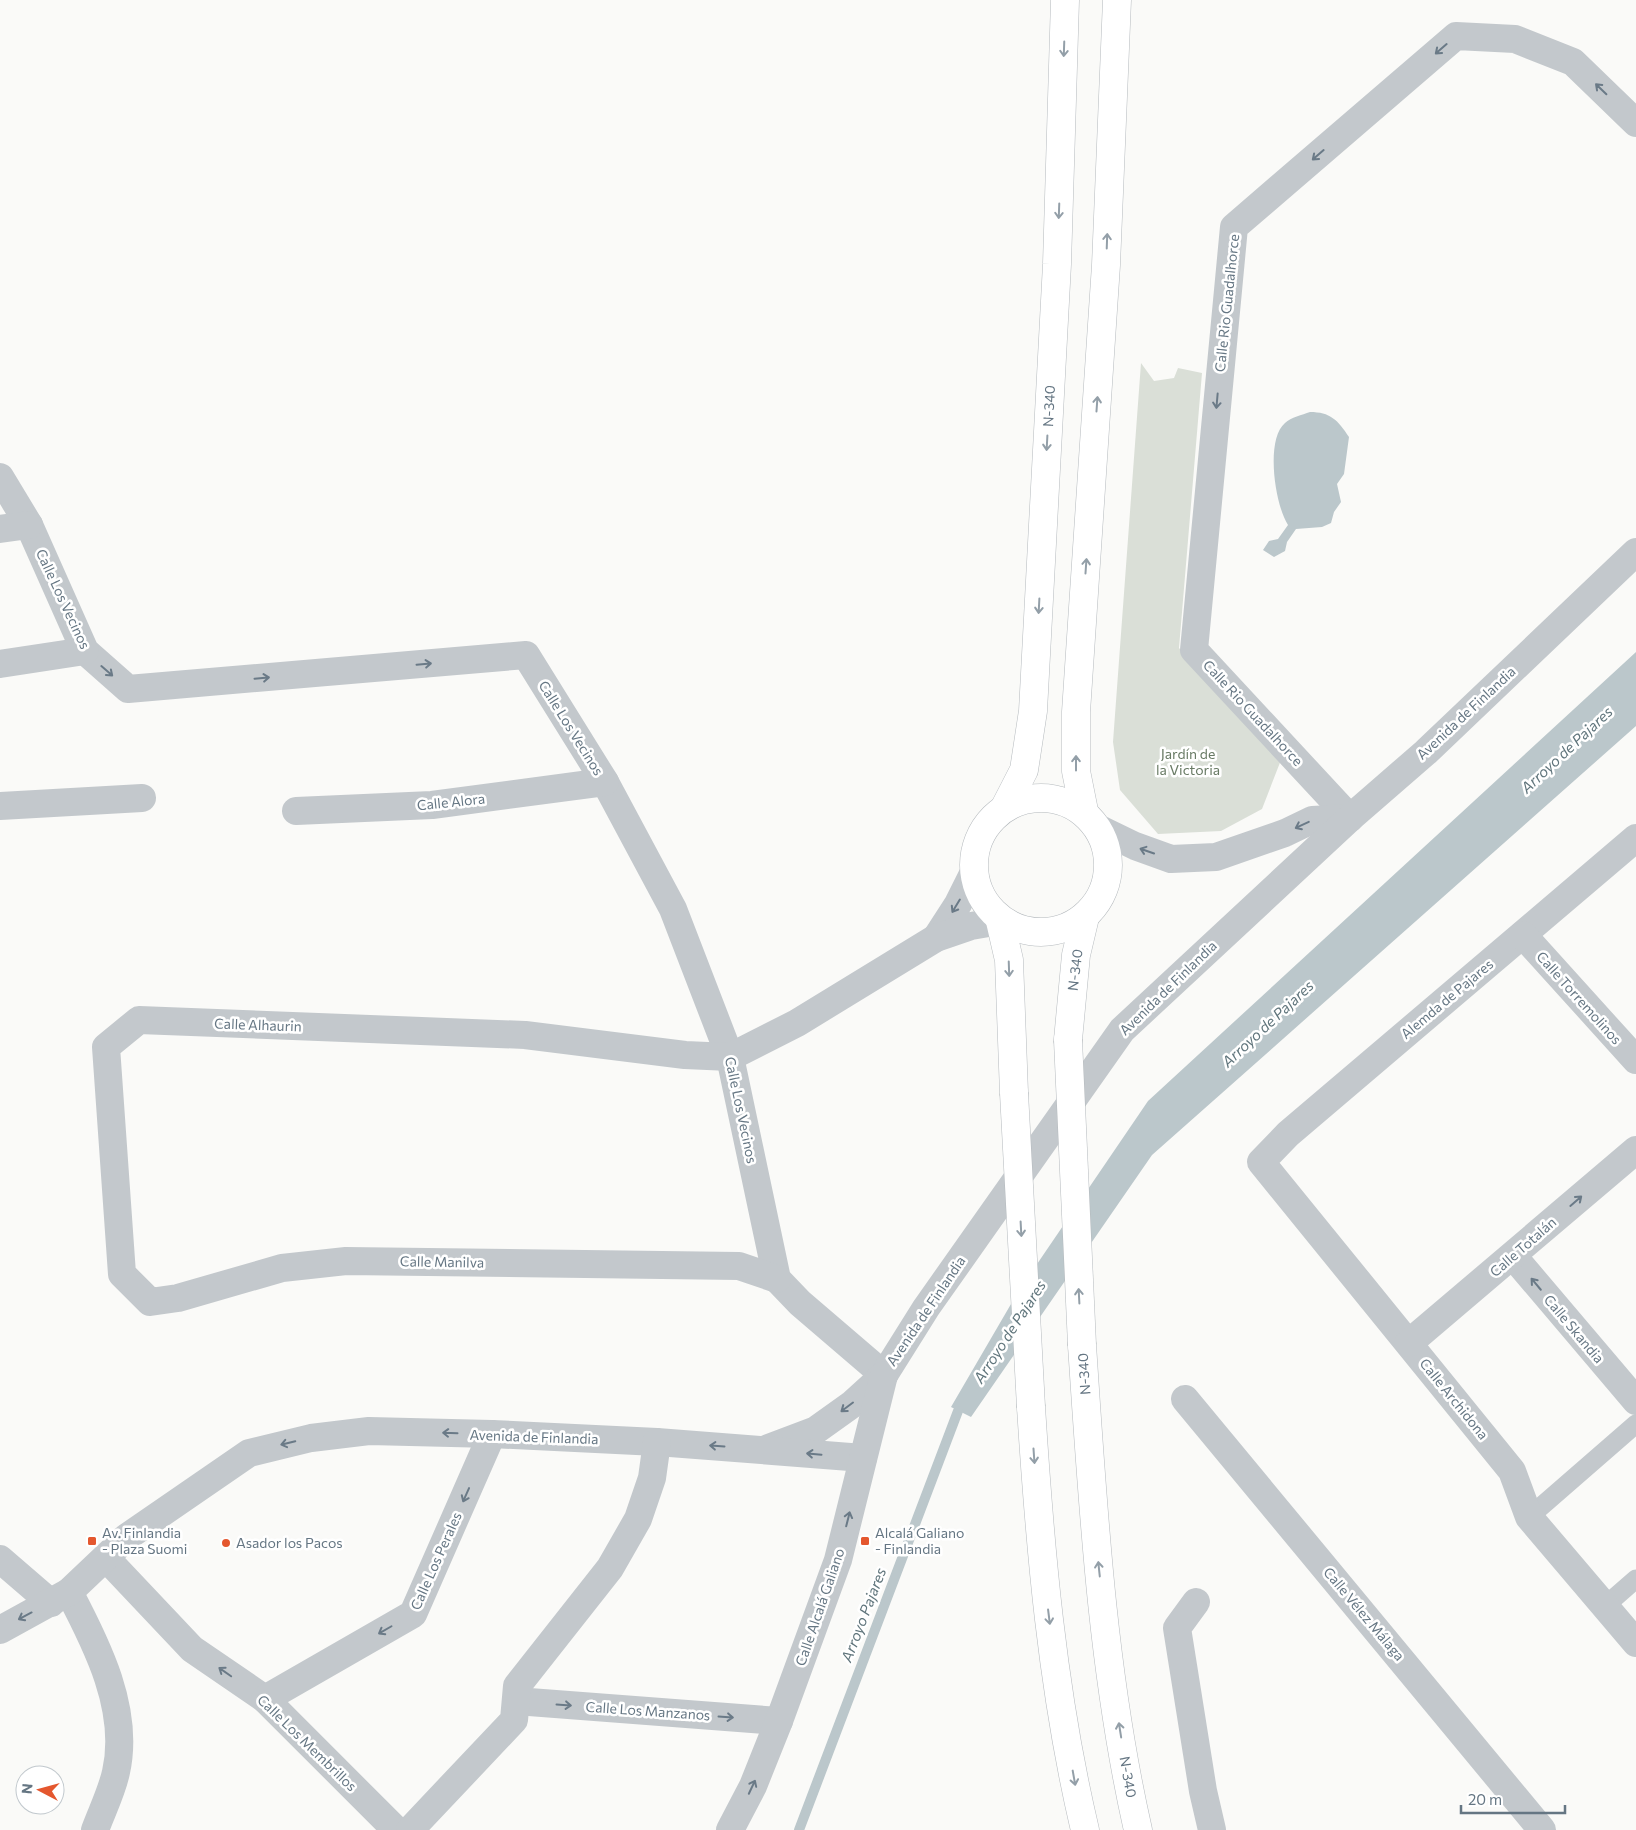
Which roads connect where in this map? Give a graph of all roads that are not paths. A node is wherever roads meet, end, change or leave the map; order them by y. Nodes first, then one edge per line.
1 (1065, 0) edge
2 (1117, 0) edge
3 (1636, 123) edge
4 (0, 477) edge
5 (29, 525) junction
6 (0, 530) edge
7 (1636, 552) edge
8 (85, 652) junction
9 (0, 664) edge
10 (605, 782) junction
11 (142, 798) dead end
12 (0, 806) edge
13 (1005, 807) junction
14 (296, 811) dead end
15 (1350, 818) junction
16 (1093, 821) junction
17 (1636, 838) edge
18 (974, 872) junction
19 (1085, 917) junction
20 (1000, 921) junction
21 (1523, 935) junction
22 (936, 938) junction
23 (730, 1057) junction
24 (1636, 1060) edge
25 (1636, 1150) edge
26 (1261, 1162) joint
27 (1512, 1256) junction
28 (777, 1279) junction
29 (150, 1302) joint
30 (1409, 1344) junction
31 (884, 1375) junction
32 (1185, 1399) dead end
33 (1636, 1401) edge
34 (1636, 1424) edge
35 (492, 1434) junction
36 (657, 1442) junction
37 (766, 1449) junction
38 (863, 1458) junction
39 (1529, 1517) junction
40 (106, 1558) junction
41 (0, 1559) edge
42 (1636, 1579) edge
43 (60, 1598) junction
44 (1196, 1602) dead end
45 (1605, 1606) junction
46 (0, 1630) edge
47 (1636, 1643) edge
48 (265, 1700) junction
49 (516, 1701) junction
50 (780, 1721) junction
51 (95, 1830) edge
52 (396, 1830) edge
53 (410, 1830) edge
54 (730, 1830) edge
55 (1085, 1830) edge
56 (1138, 1830) edge
57 (1212, 1830) edge
58 (1542, 1830) edge

1 -> 13 main road, N-340
16 -> 2 main road, N-340
3 -> 15 street, Calle Rio Guadalhorce
4 - 5 street, Calle Los Vecinos
5 - 6 street
5 - 8 street, Calle Los Vecinos
7 - 15 street, Avenida de Finlandia
8 - 9 street
8 -> 10 street, Calle Los Vecinos
10 - 14 street, Calle Alora
10 - 23 street, Calle Los Vecinos
11 - 12 street
13 - 16 main road, N-340
13 - 18 main road, N-340
15 -> 16 street
15 - 31 street, Avenida de Finlandia
16 - 19 main road, N-340
17 - 21 street, Alemda de Pajares
18 - 20 main road, N-340
18 -> 22 street
19 - 20 main road, N-340
56 -> 19 main road, N-340, bridge
20 - 22 street
20 -> 55 main road, N-340, bridge
21 - 24 street, Calle Torremolinos
21 - 26 street, Alemda de Pajares
22 - 23 street
23 - 28 street, Calle Los Vecinos
23 - 29 street, Calle Alhaurin
27 -> 25 street, Calle Totalán
26 - 30 street, Calle Archidona
27 - 30 street, Calle Totalán
33 -> 27 street, Calle Skandia
28 - 29 street, Calle Manilva
28 - 31 street
30 - 39 street, Calle Archidona
31 -> 37 street, Avenida de Finlandia
31 - 38 street, Calle Alcalá Galiano
32 - 58 street, Calle Vélez Málaga
34 - 39 lane
35 - 36 street, Avenida de Finlandia
35 -> 40 street, Avenida de Finlandia
35 -> 48 street, Calle Los Perales
37 -> 36 street, Avenida de Finlandia
36 - 49 street
38 -> 37 street
50 -> 38 street, Calle Alcalá Galiano
39 - 45 street, Calle Archidona
40 - 43 street, Avenida de Finlandia
48 -> 40 street, Calle Los Membrillos
41 - 43 street
42 - 45 lane
43 -> 46 street, Avenida de Finlandia
43 - 51 street
44 - 57 street
45 - 47 street, Calle Archidona
48 - 52 street, Calle Los Membrillos
49 -> 50 street, Calle Los Manzanos
49 - 53 street
54 -> 50 street, Calle Alcalá Galiano

